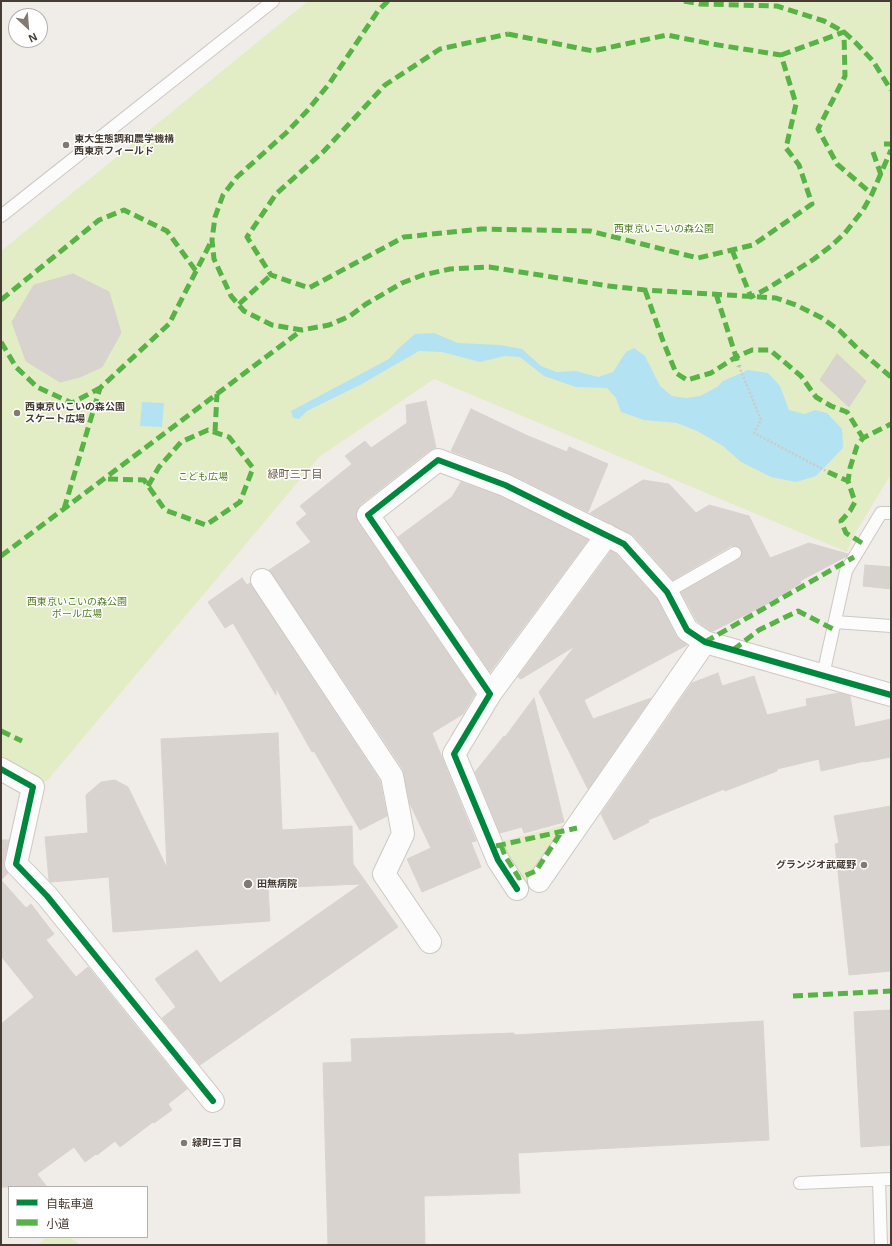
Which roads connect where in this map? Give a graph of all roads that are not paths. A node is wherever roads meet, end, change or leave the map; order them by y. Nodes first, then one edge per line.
1 (274, 1) edge
2 (1, 216) edge
3 (891, 513) edge
4 (606, 535) junction
5 (735, 553) dead end
6 (262, 580) dead end
7 (667, 592) junction
8 (834, 622) junction
9 (891, 626) edge
10 (705, 642) junction
11 (823, 675) junction
12 (490, 694) junction
13 (891, 695) edge
14 (1, 769) edge
15 (540, 881) dead end
16 (517, 889) dead end
17 (430, 942) dead end
18 (213, 1101) dead end
19 (885, 1180) edge
20 (800, 1183) dead end
21 (881, 1245) edge

1 - 2 lane
3 - 8 lane
4 - 7 street
4 - 12 street
4 - 12 street
5 - 7 lane
6 - 17 street
7 - 10 street
8 - 9 lane
8 - 11 lane
10 - 11 street
10 - 15 street
11 - 13 street
12 - 16 street
14 - 18 street
19 - 20 lane
19 - 21 lane

